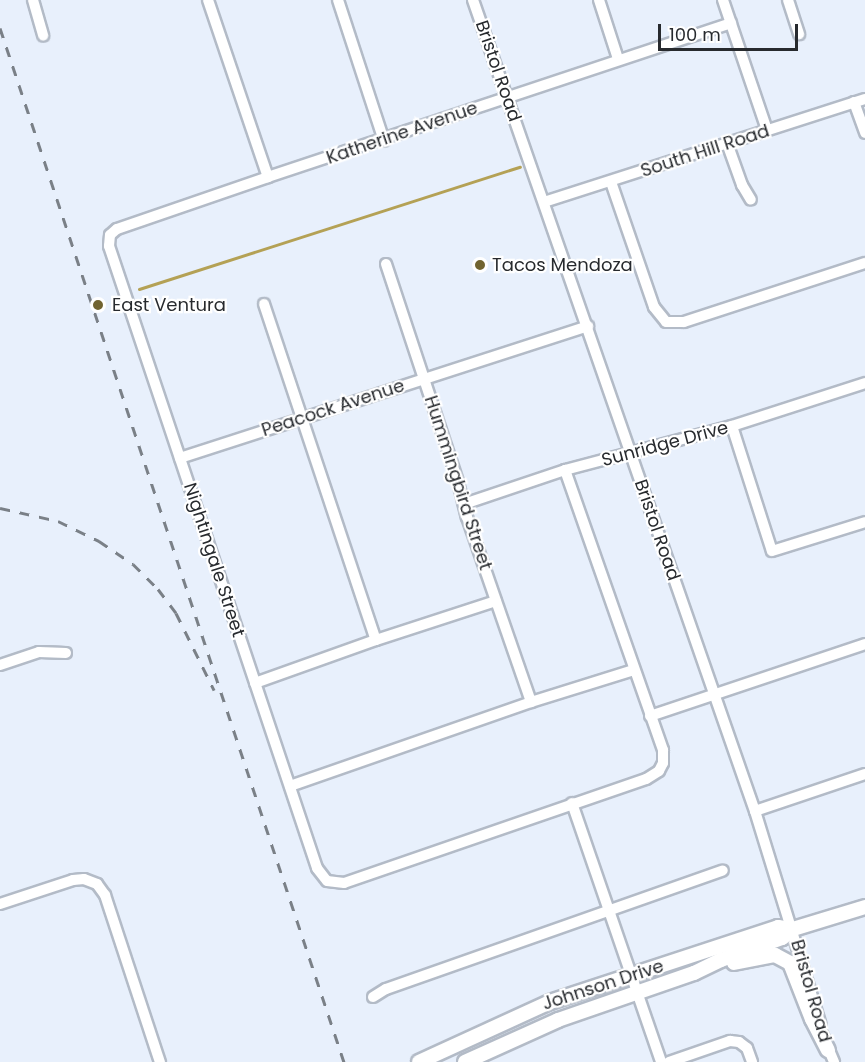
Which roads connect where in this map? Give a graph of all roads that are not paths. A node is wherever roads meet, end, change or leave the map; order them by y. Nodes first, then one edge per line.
1 (33, 0) edge
2 (208, 0) edge
3 (339, 0) edge
4 (472, 0) edge
5 (599, 0) edge
6 (723, 0) edge
7 (788, 0) edge
8 (731, 23) junction
9 (799, 34) dead end
10 (43, 36) dead end
11 (618, 59) junction
12 (507, 97) junction
13 (860, 100) edge
14 (767, 130) junction
15 (865, 133) edge
16 (384, 141) junction
17 (727, 143) junction
18 (268, 177) junction
19 (611, 182) junction
20 (751, 200) dead end
21 (544, 202) junction
22 (110, 235) joint
23 (865, 263) edge
24 (386, 264) dead end
25 (264, 304) dead end
26 (588, 326) junction
27 (424, 379) junction
28 (865, 383) edge
29 (302, 418) junction
30 (732, 426) junction
31 (632, 454) junction
32 (180, 458) junction
33 (565, 470) junction
34 (464, 504) junction
35 (865, 522) edge
36 (496, 601) junction
37 (376, 640) junction
38 (865, 644) edge
39 (66, 653) dead end
40 (0, 665) edge
41 (634, 670) junction
42 (255, 683) junction
43 (714, 694) junction
44 (531, 702) junction
45 (650, 716) junction
46 (865, 774) edge
47 (290, 786) junction
48 (572, 803) junction
49 (755, 811) junction
50 (723, 870) dead end
51 (0, 904) edge
52 (865, 907) edge
53 (609, 912) junction
54 (793, 929) junction
55 (694, 973) junction
56 (632, 976) junction
57 (637, 993) junction
58 (373, 997) dead end
59 (831, 1056) edge
60 (160, 1062) edge
61 (419, 1062) edge
62 (465, 1062) edge
63 (661, 1062) edge
64 (669, 1062) edge
65 (752, 1062) edge

1 - 10 street
2 - 18 street
3 - 16 street
4 - 12 street, Bristol Road
5 - 11 street
6 - 8 street
7 - 9 street
8 - 11 street, Katherine Avenue
8 - 14 street
11 - 12 street, Katherine Avenue
12 - 16 street, Katherine Avenue
12 - 21 street, Bristol Road
13 - 14 street, South Hill Road
13 - 15 street
14 - 17 street, South Hill Road
16 - 18 street, Katherine Avenue
17 - 19 street, South Hill Road
17 - 20 street
18 - 22 street, Katherine Avenue
19 - 21 street, South Hill Road
19 - 23 street
21 - 26 street, Bristol Road
22 - 32 street, Nightingale Street
24 - 27 street, Hummingbird Street
25 - 29 street
26 - 27 street, Peacock Avenue
26 - 31 street, Bristol Road
27 - 29 street, Peacock Avenue
27 - 34 street, Hummingbird Street
28 - 30 street, Sunridge Drive
29 - 32 street, Peacock Avenue
29 - 37 street
30 - 31 street, Sunridge Drive
30 - 35 street
31 - 33 street, Sunridge Drive
31 - 43 street, Bristol Road
32 - 42 street, Nightingale Street
33 - 34 street, Sunridge Drive
33 - 41 street
34 - 36 street, Hummingbird Street
36 - 37 street
36 - 44 street, Hummingbird Street
37 - 42 street
38 - 43 street
39 - 40 street
41 - 44 street
41 - 45 street
42 - 47 street, Nightingale Street
43 - 45 street
43 - 49 street, Bristol Road
44 - 47 street
45 - 48 street
46 - 49 street
47 - 48 street, Nightingale Street
48 - 53 street
49 - 54 street, Bristol Road
50 - 53 street
51 - 60 street
52 - 54 main road, Johnson Drive
53 - 56 street
53 - 58 street
54 - 55 main road, Johnson Drive
54 - 56 main road, Johnson Drive
54 - 59 street, Bristol Road
55 - 57 main road, Johnson Drive
55 - 59 main road
56 - 57 street
56 - 61 main road, Johnson Drive
57 - 62 main road, Johnson Drive
57 - 63 street
64 - 65 street

